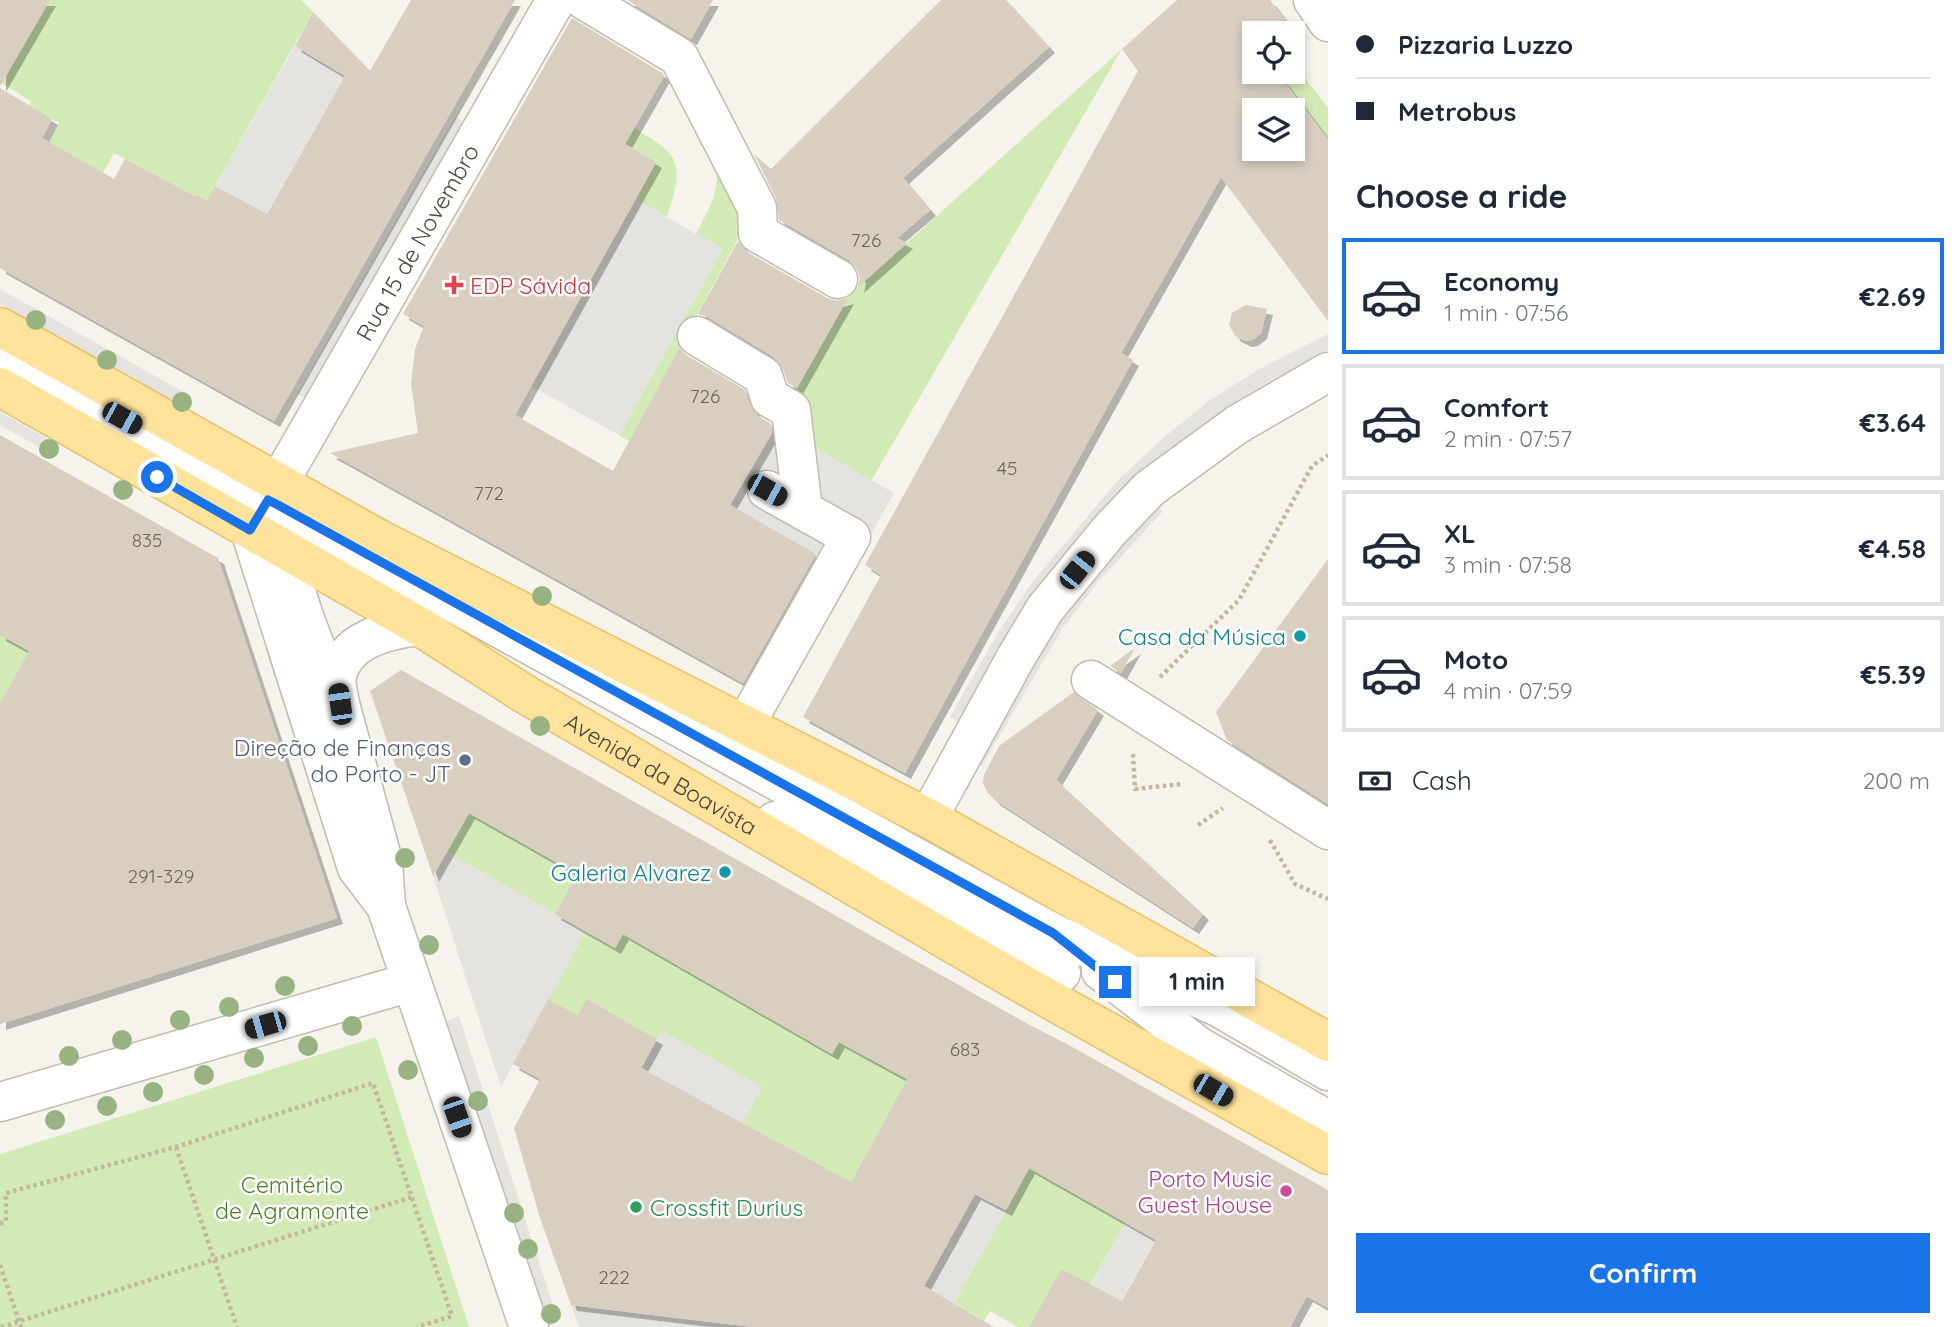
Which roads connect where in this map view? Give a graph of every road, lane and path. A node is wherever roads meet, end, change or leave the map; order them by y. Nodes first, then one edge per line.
1 (556, 0) edge
2 (584, 0) edge
3 (1312, 0) edge
4 (1328, 22) edge
5 (838, 279) dead end
6 (0, 327) edge
7 (697, 336) dead end
8 (0, 349) edge
9 (1328, 372) edge
10 (0, 387) edge
11 (1328, 455) edge
12 (767, 490) dead end
13 (268, 505) junction
14 (803, 510) junction
15 (285, 551) junction
16 (419, 626) junction
17 (1160, 677) dead end
18 (1091, 680) dead end
19 (523, 693) junction
20 (340, 704) junction
21 (745, 725) junction
22 (1133, 748) dead end
23 (1187, 784) dead end
24 (1226, 805) dead end
25 (928, 818) junction
26 (1198, 825) dead end
27 (1328, 830) edge
28 (1267, 835) dead end
29 (1328, 899) edge
30 (386, 906) junction
31 (1053, 933) junction
32 (1061, 973) dead end
33 (411, 982) junction
34 (1328, 1042) edge
35 (1328, 1071) edge
36 (0, 1102) edge
37 (1328, 1120) edge
38 (176, 1147) junction
39 (1328, 1155) edge
40 (412, 1197) junction
41 (0, 1224) edge
42 (214, 1261) junction
43 (0, 1265) edge
44 (21, 1324) edge
45 (1, 1327) edge
46 (237, 1327) edge
47 (417, 1327) edge
48 (529, 1327) edge

1 - 13 street, Rua 15 de Novembro
2 - 5 street
3 - 4 street
6 - 13 main road, Avenida da Boavista
7 - 14 street
8 - 13 street
9 - 25 street
10 - 13 main road, Avenida da Boavista
11 - 17 path
12 - 14 street
13 - 15 main road, Avenida da Boavista
13 - 21 main road, Avenida da Boavista
13 - 30 street
13 - 31 street
14 - 21 street
15 - 16 main road, Avenida da Boavista
15 - 20 street
16 - 19 main road, Avenida da Boavista
16 - 20 street
18 - 27 street
19 - 32 street
19 - 39 main road, Avenida da Boavista
20 - 30 street
21 - 25 main road, Avenida da Boavista
22 - 23 path
24 - 26 path
25 - 34 main road, Avenida da Boavista
28 - 29 path
30 - 33 street
31 - 35 street
31 - 37 street
33 - 36 street
33 - 48 street
38 - 40 path
38 - 41 path
38 - 42 path
40 - 42 path
40 - 47 path
42 - 44 path
42 - 46 path
43 - 44 path
44 - 45 path

